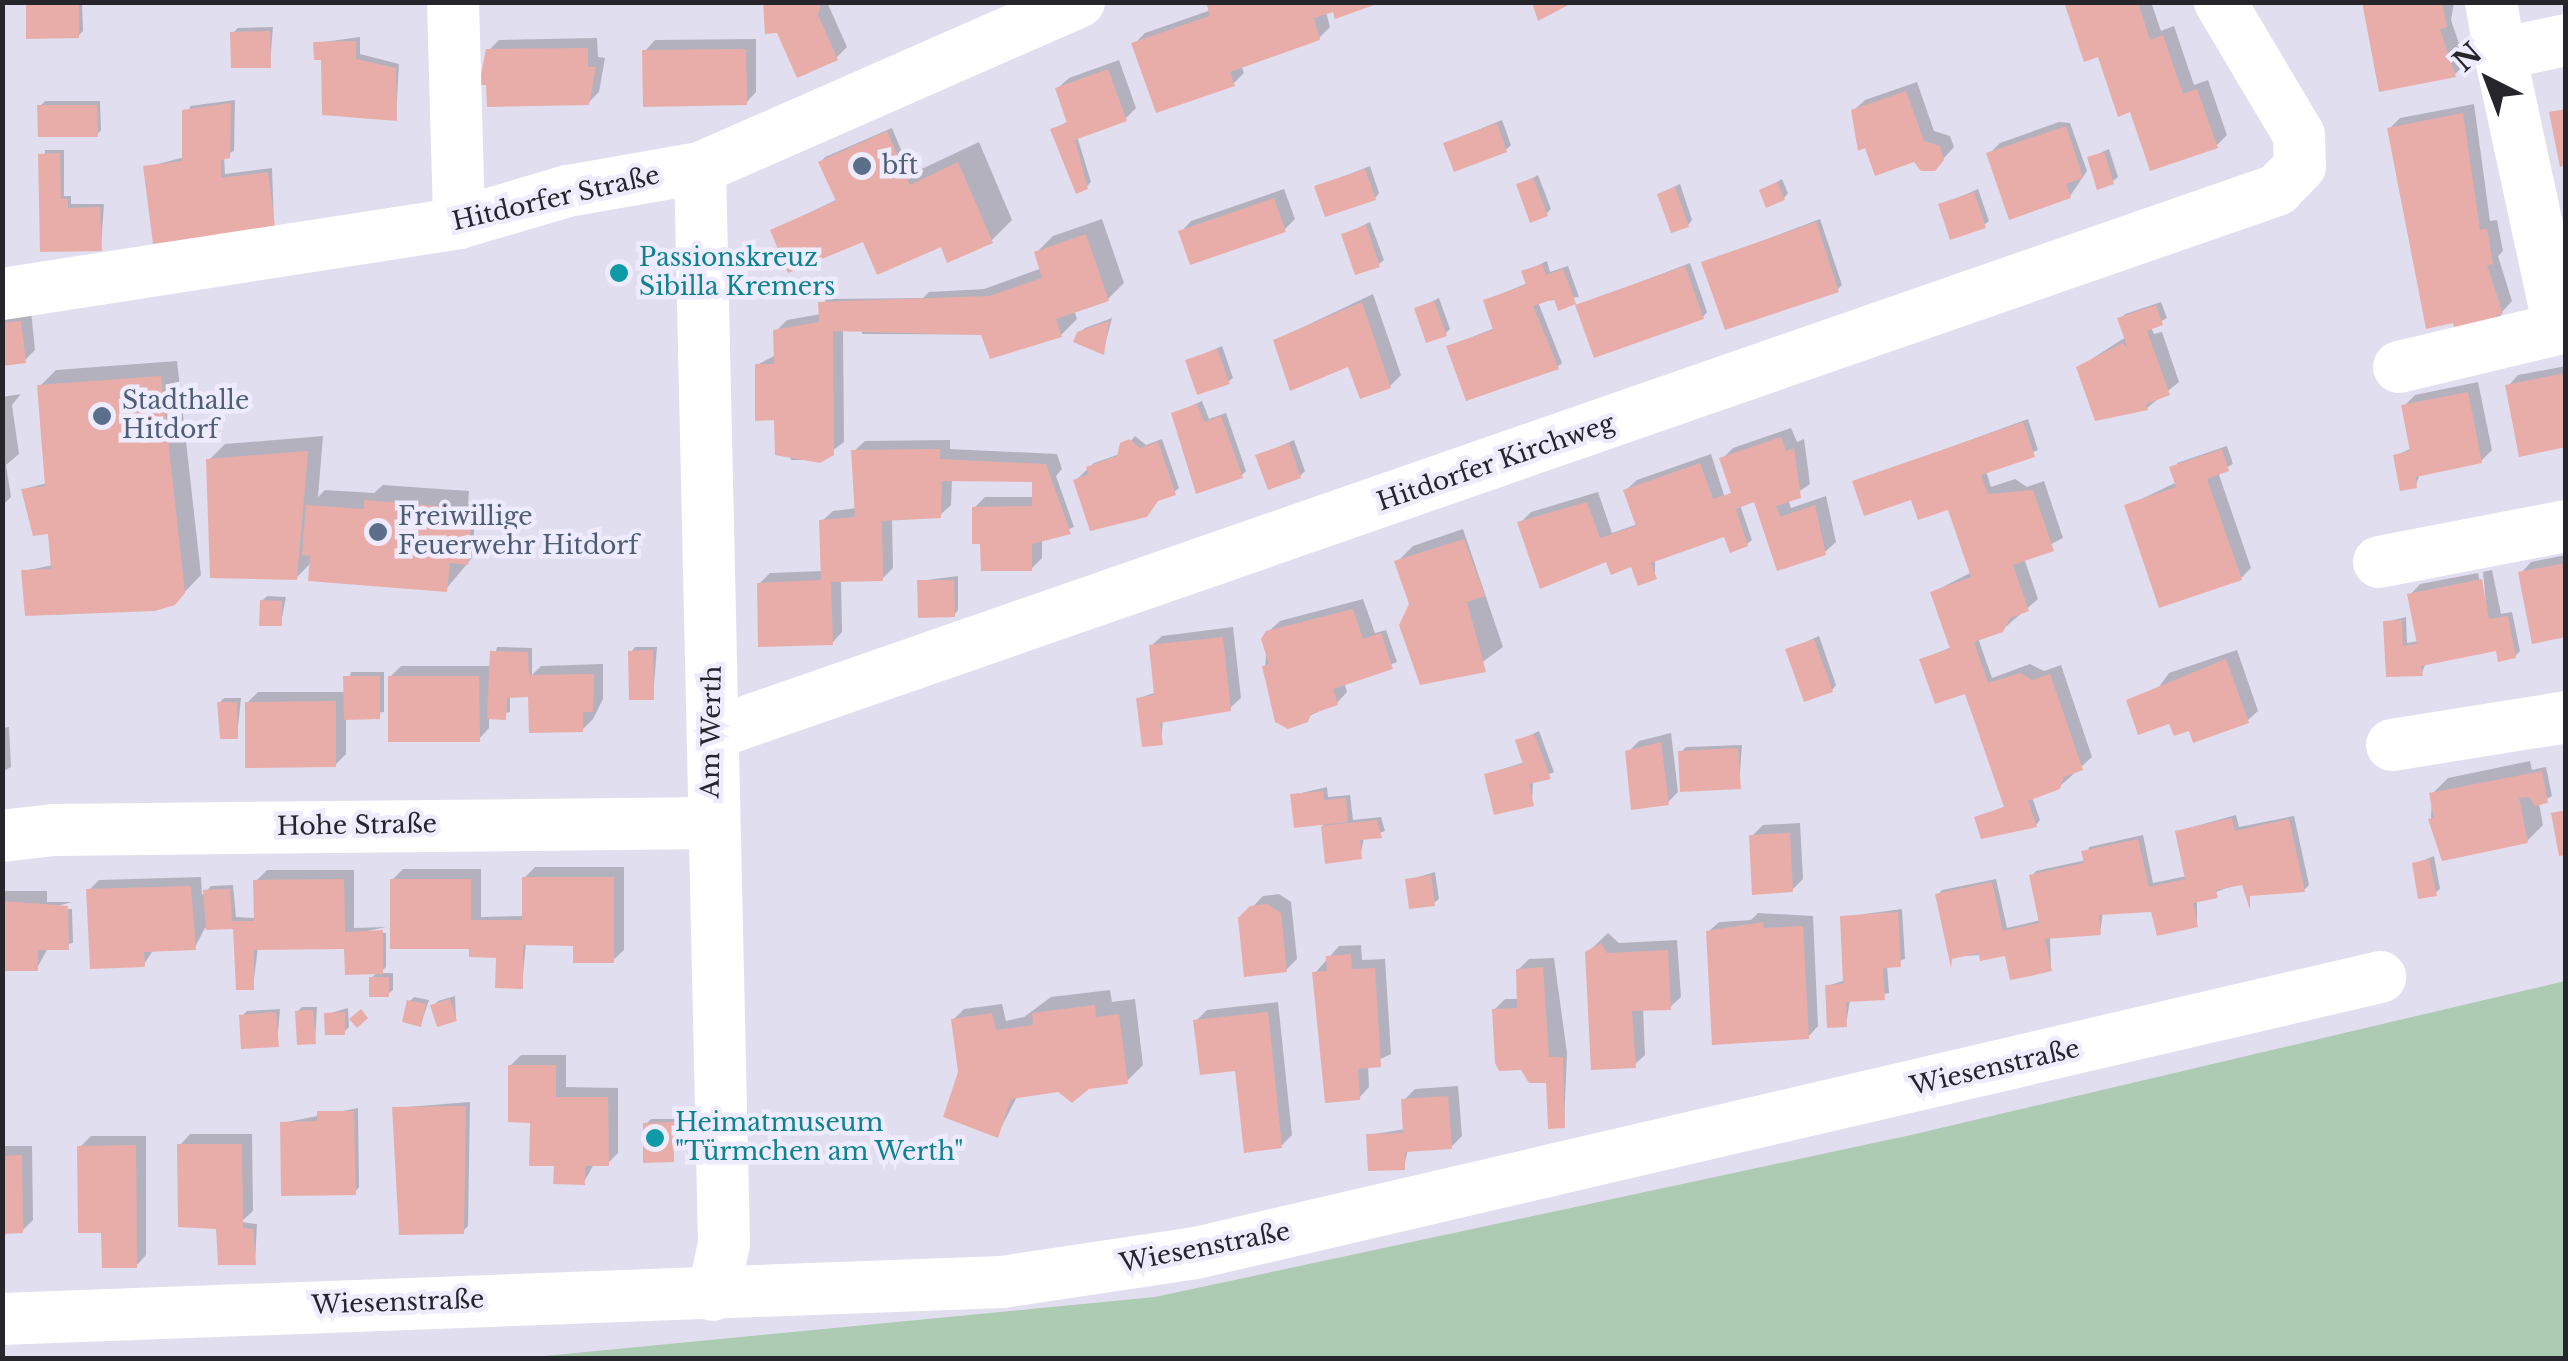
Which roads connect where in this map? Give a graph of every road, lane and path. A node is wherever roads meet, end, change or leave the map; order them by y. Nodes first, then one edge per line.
1 (453, 2) edge
2 (1080, 2) edge
3 (2220, 2) edge
4 (2491, 2) edge
5 (2566, 40) edge
6 (2500, 54) junction
7 (700, 168) junction
8 (458, 222) junction
9 (2, 294) edge
10 (2562, 328) edge
11 (2399, 368) dead end
12 (2566, 526) edge
13 (2379, 562) dead end
14 (2566, 716) edge
15 (714, 733) junction
16 (2392, 745) dead end
17 (711, 823) junction
18 (2, 836) edge
19 (2380, 977) dead end
20 (713, 1295) junction
21 (2, 1320) edge

1 - 8 street
2 - 7 street, Hitdorfer Straße
3 - 15 street, Hitdorfer Kirchweg
4 - 6 street
5 - 6 street
6 - 10 street
7 - 8 street, Hitdorfer Straße
7 - 15 street, Am Werth
8 - 9 street, Hitdorfer Straße
10 - 11 street
12 - 13 street
14 - 16 street
15 - 17 street, Am Werth
17 - 18 street, Hohe Straße
17 - 20 street, Am Werth
19 - 20 street, Wiesenstraße
20 - 21 street, Wiesenstraße

